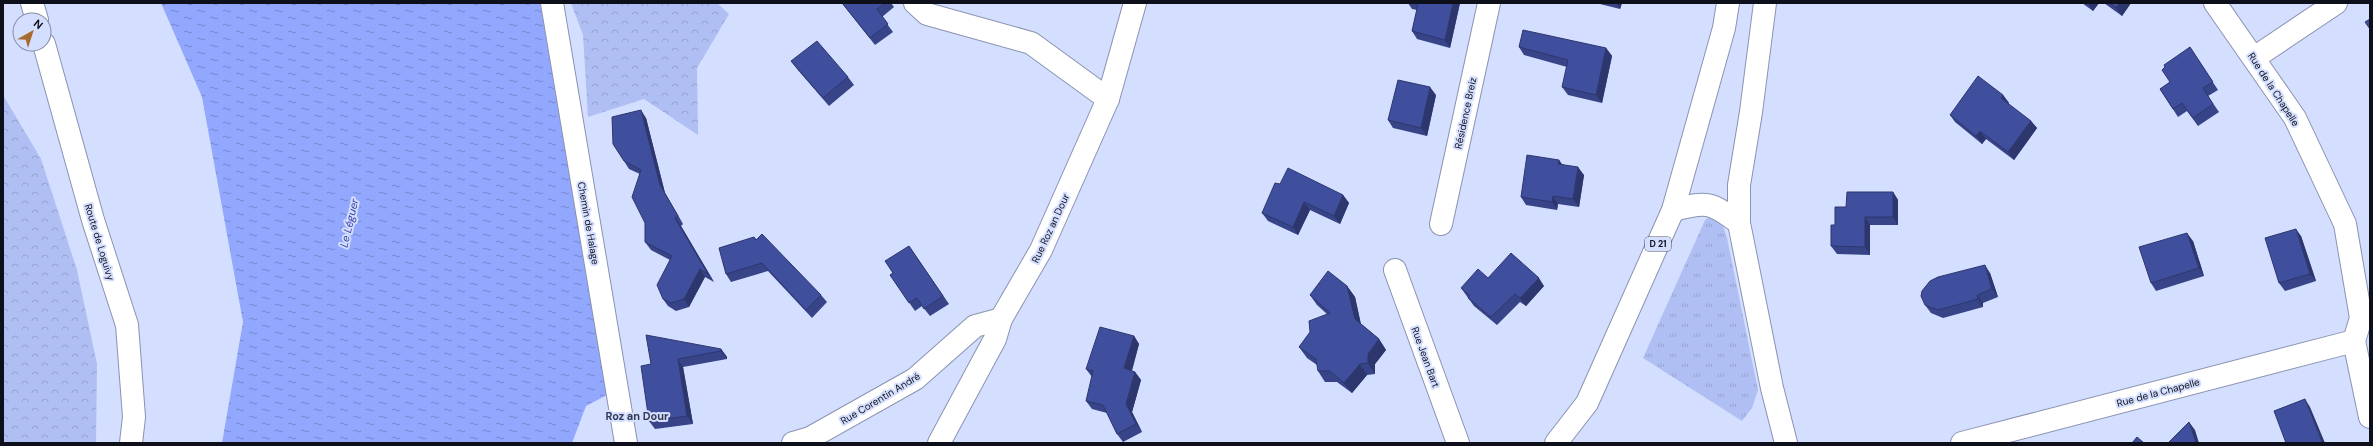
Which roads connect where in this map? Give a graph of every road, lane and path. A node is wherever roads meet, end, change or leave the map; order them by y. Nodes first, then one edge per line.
1 (552, 3) edge
2 (915, 3) edge
3 (1135, 3) edge
4 (1489, 3) edge
5 (1728, 3) edge
6 (1765, 3) edge
7 (2215, 3) edge
8 (2336, 3) edge
9 (46, 52) edge
10 (2254, 58) junction
11 (1108, 99) junction
12 (1673, 210) junction
13 (1739, 223) junction
14 (1441, 224) dead end
15 (1395, 270) dead end
16 (1001, 319) junction
17 (2354, 341) junction
18 (2370, 417) edge
19 (132, 443) edge
20 (626, 443) edge
21 (793, 443) edge
22 (939, 443) edge
23 (1458, 443) edge
24 (1556, 443) edge
25 (1786, 443) edge
26 (1962, 443) edge

1 - 20 street, Chemin de Halage
2 - 11 street
3 - 11 street, Rue Roz an Dour
4 - 14 street, Résidence Breiz
5 - 12 street, D 21
6 - 13 street
7 - 10 street, Rue de la Chapelle
8 - 10 street
9 - 19 street, Route de Loguivy
10 - 17 street, Rue de la Chapelle
11 - 16 street, Rue Roz an Dour
12 - 13 street
12 - 24 street, D 21
13 - 25 street
15 - 23 street, Rue Jean Bart
16 - 21 street, Rue Corentin André
16 - 22 street, Rue Roz an Dour
17 - 18 street, Rue de la Chapelle
17 - 26 street, Rue de la Chapelle

